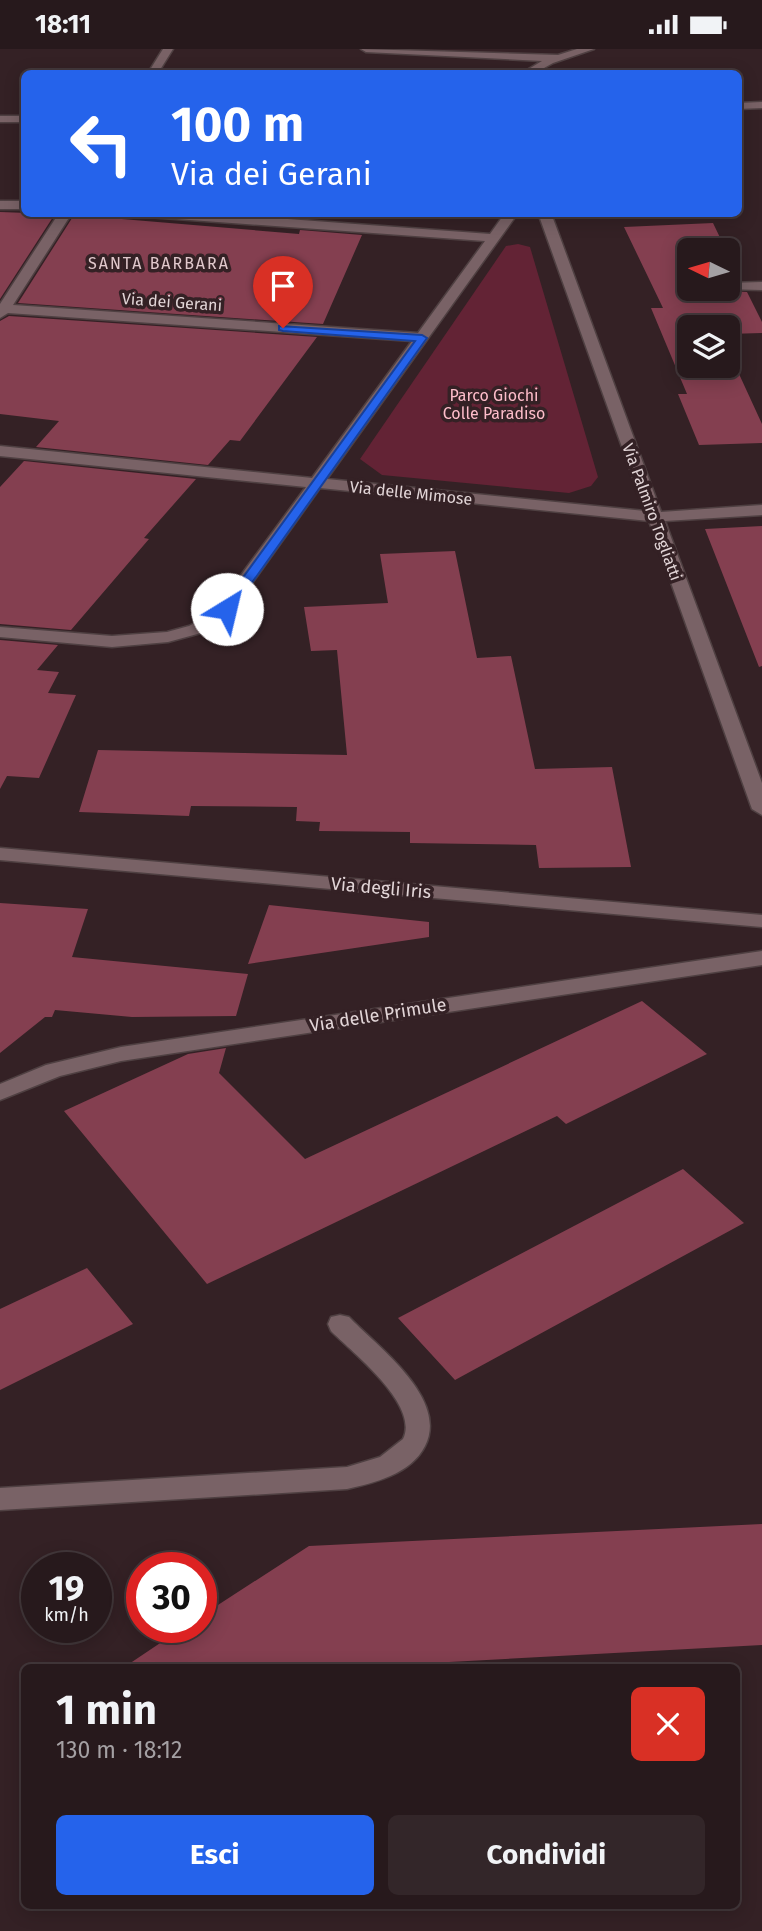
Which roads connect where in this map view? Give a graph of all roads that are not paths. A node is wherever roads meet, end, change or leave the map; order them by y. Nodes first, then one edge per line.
1 (169, 49) edge
2 (366, 49) edge
3 (589, 49) edge
4 (557, 58) junction
5 (155, 70) edge
6 (534, 70) edge
7 (742, 106) edge
8 (762, 106) edge
9 (21, 118) edge
10 (0, 119) edge
11 (0, 205) edge
12 (21, 205) edge
13 (63, 217) edge
14 (203, 217) edge
15 (509, 217) edge
16 (545, 217) edge
17 (494, 238) junction
18 (762, 286) edge
19 (740, 287) edge
20 (1, 310) edge
21 (422, 338) junction
22 (0, 451) edge
23 (317, 483) junction
24 (762, 510) edge
25 (654, 517) junction
26 (0, 632) edge
27 (762, 809) edge
28 (0, 854) edge
29 (762, 921) edge
30 (762, 958) edge
31 (0, 1093) edge
32 (340, 1324) dead end
33 (0, 1499) edge

1 - 5 street
2 - 4 street
3 - 4 street
4 - 6 street
7 - 8 street
9 - 10 street
11 - 12 street
13 - 20 street
14 - 17 street
15 - 17 street
16 - 25 street, Via Palmiro Togliatti
17 - 21 street
18 - 19 street
20 - 21 street, Via dei Gerani
21 - 23 street
22 - 23 street, Via delle Mimose
23 - 25 street, Via delle Mimose
23 - 26 street
24 - 25 street, Via delle Mimose
25 - 27 street, Via Palmiro Togliatti
28 - 29 street, Via degli Iris
30 - 31 street, Via delle Primule
32 - 33 street

